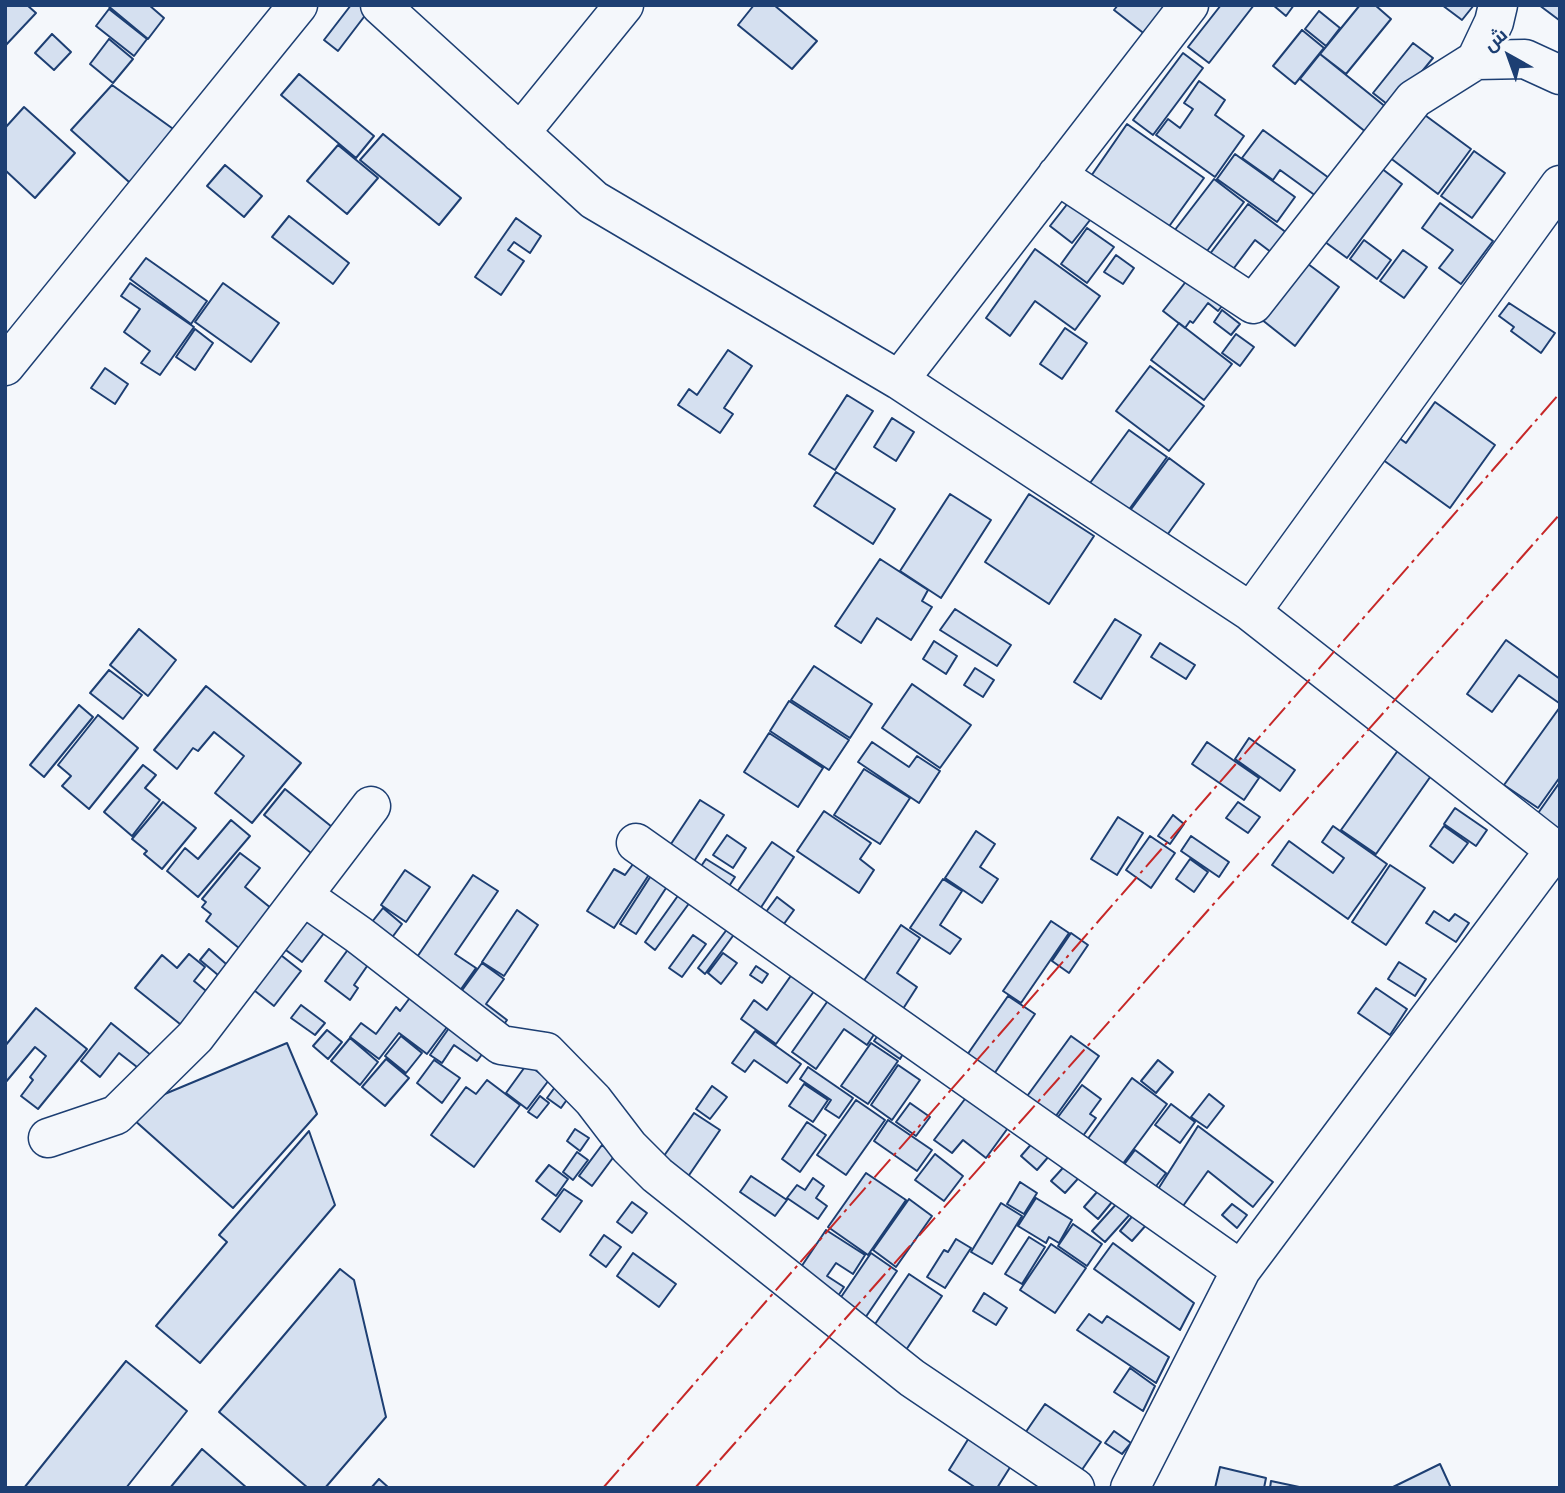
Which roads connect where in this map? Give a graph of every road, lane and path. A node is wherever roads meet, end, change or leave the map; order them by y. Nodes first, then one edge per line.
1 (298, 5) edge
2 (380, 5) edge
3 (624, 5) edge
4 (1189, 5) edge
5 (1498, 5) edge
6 (1476, 60) junction
7 (1560, 75) edge
8 (520, 133) junction
9 (1057, 175) junction
10 (1560, 185) edge
11 (5, 366) edge
12 (899, 380) junction
13 (1251, 612) junction
14 (371, 806) dead end
15 (636, 843) dead end
16 (1557, 853) edge
17 (304, 897) junction
18 (48, 1138) dead end
19 (1241, 1270) junction
20 (1075, 1488) edge
21 (1130, 1488) edge

1 - 11 street
2 - 8 street
3 - 8 street
4 - 9 street
5 - 6 street
6 - 7 street
6 - 9 street
8 - 12 street
9 - 12 street
10 - 13 street
12 - 13 street
13 - 16 street
14 - 17 street
15 - 19 street
16 - 19 street
17 - 18 street
17 - 20 street
19 - 21 street

